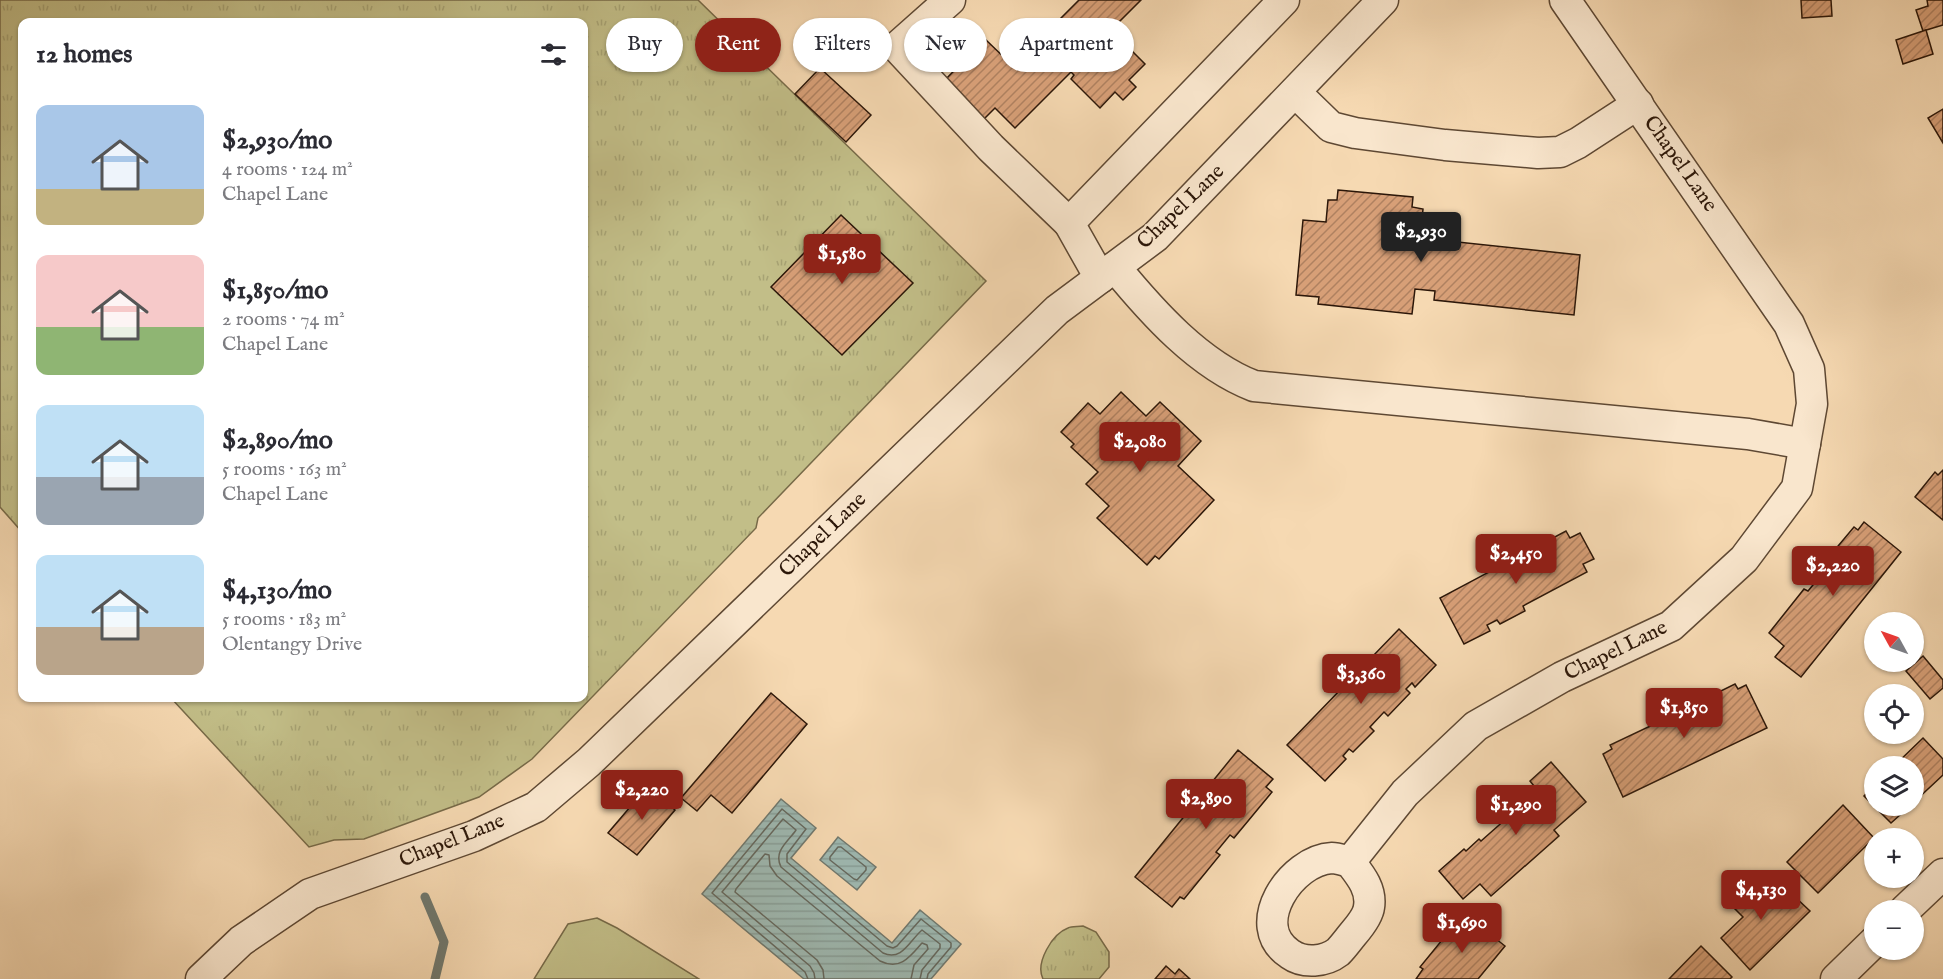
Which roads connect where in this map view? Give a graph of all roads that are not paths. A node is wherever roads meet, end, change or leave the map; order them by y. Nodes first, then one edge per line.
1 (950, 0) edge
2 (1284, 0) edge
3 (1565, 0) edge
4 (1381, 1) edge
5 (1295, 92) junction
6 (1638, 104) junction
7 (1069, 223) junction
8 (1108, 272) junction
9 (1805, 444) junction
10 (1350, 862) dead end
11 (1943, 873) edge
12 (1915, 900) edge
13 (1864, 951) edge
14 (201, 979) edge
15 (1836, 979) edge

1 - 7 street
2 - 7 street
3 - 6 street, Chapel Lane
4 - 5 street, Chapel Lane
5 - 6 street
5 - 8 street, Chapel Lane
6 - 9 street, Chapel Lane
7 - 8 street
8 - 9 street
8 - 14 street, Chapel Lane
9 - 10 street, Chapel Lane
11 - 12 street
13 - 15 street

